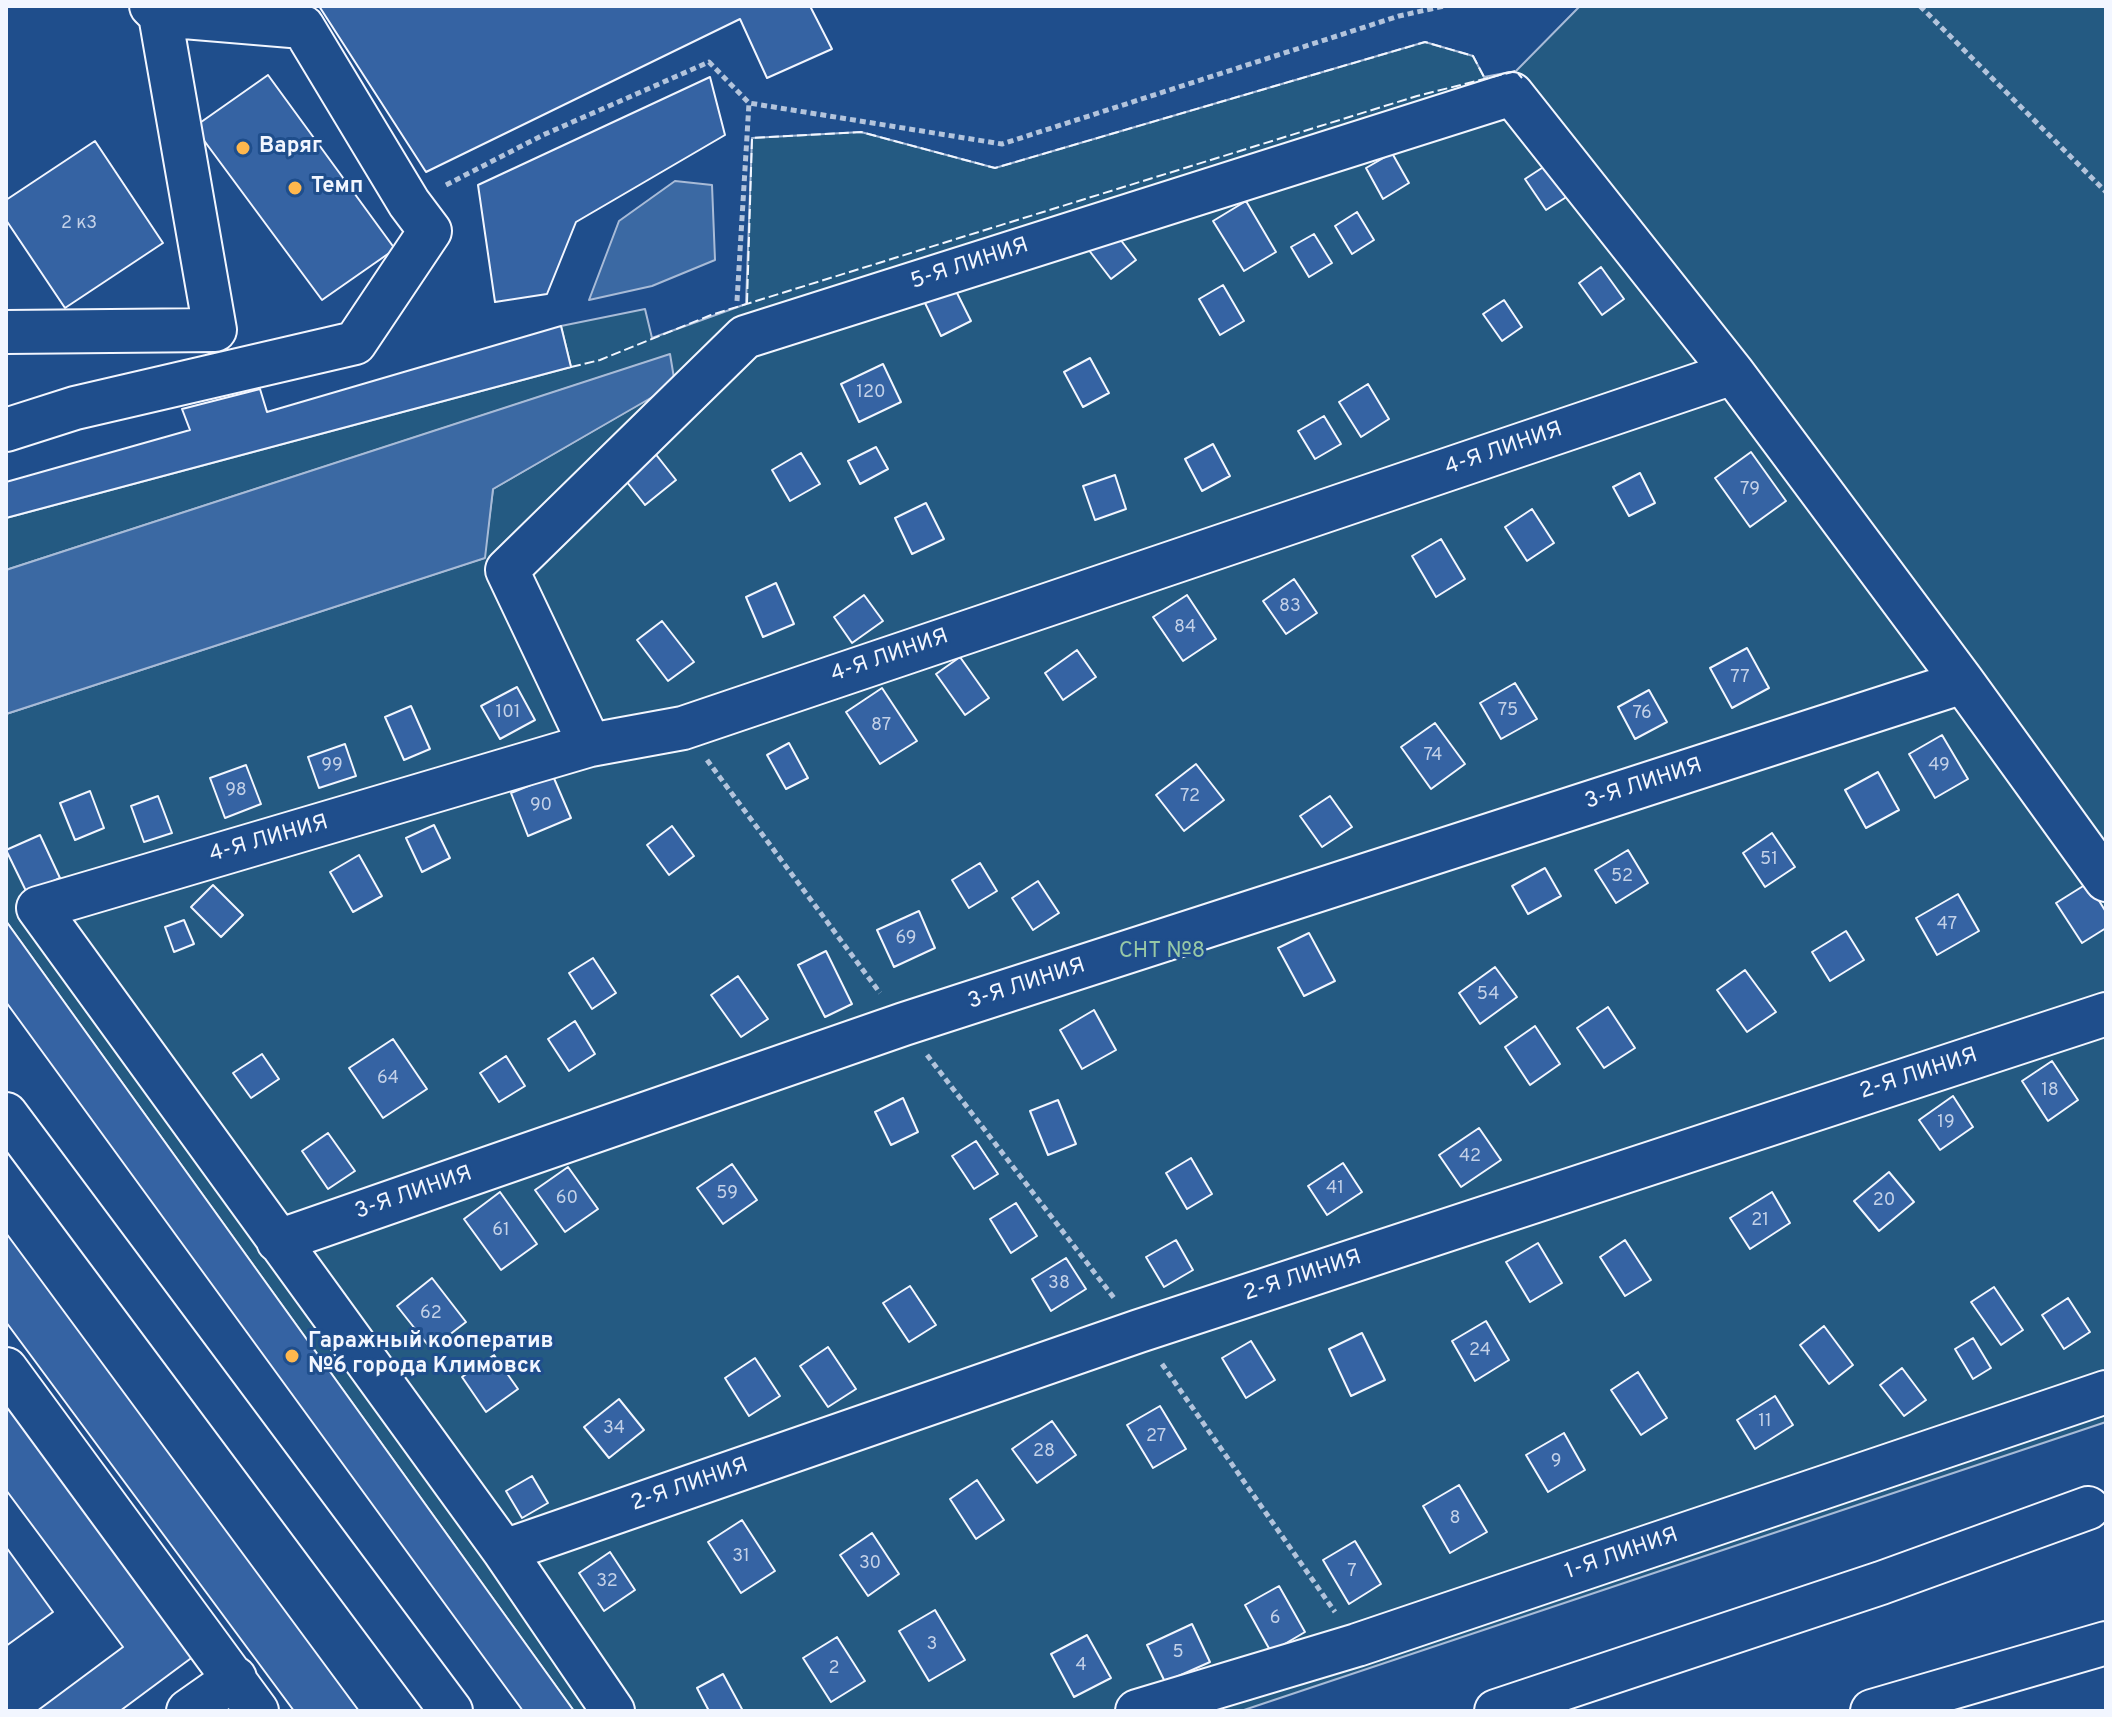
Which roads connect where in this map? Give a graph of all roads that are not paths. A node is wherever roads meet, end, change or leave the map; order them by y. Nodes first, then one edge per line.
1 (156, 11) edge
2 (6, 332) edge
3 (1733, 373) junction
4 (6, 430) edge
5 (1963, 682) junction
6 (590, 745) junction
7 (2106, 880) edge
8 (2106, 1014) edge
9 (6, 1114) edge
10 (278, 1241) junction
11 (6, 1369) edge
12 (2106, 1392) edge
13 (2088, 1508) dead end
14 (504, 1551) junction
15 (2106, 1643) edge
16 (246, 1695) edge
17 (188, 1711) edge
18 (451, 1711) edge
19 (613, 1711) edge
20 (1137, 1711) edge
21 (1496, 1711) edge
22 (1872, 1711) edge

1 - 2 street
1 - 4 street
3 - 5 street
3 - 6 street, 4-Я ЛИНИЯ
3 - 6 street, 5-Я ЛИНИЯ
5 - 7 street
5 - 10 street, 3-Я ЛИНИЯ
6 - 10 street, 4-Я ЛИНИЯ
8 - 14 street, 2-Я ЛИНИЯ
9 - 18 street
10 - 14 street
11 - 16 street
12 - 20 street, 1-Я ЛИНИЯ
13 - 21 street
14 - 19 street
15 - 22 street
16 - 17 street

